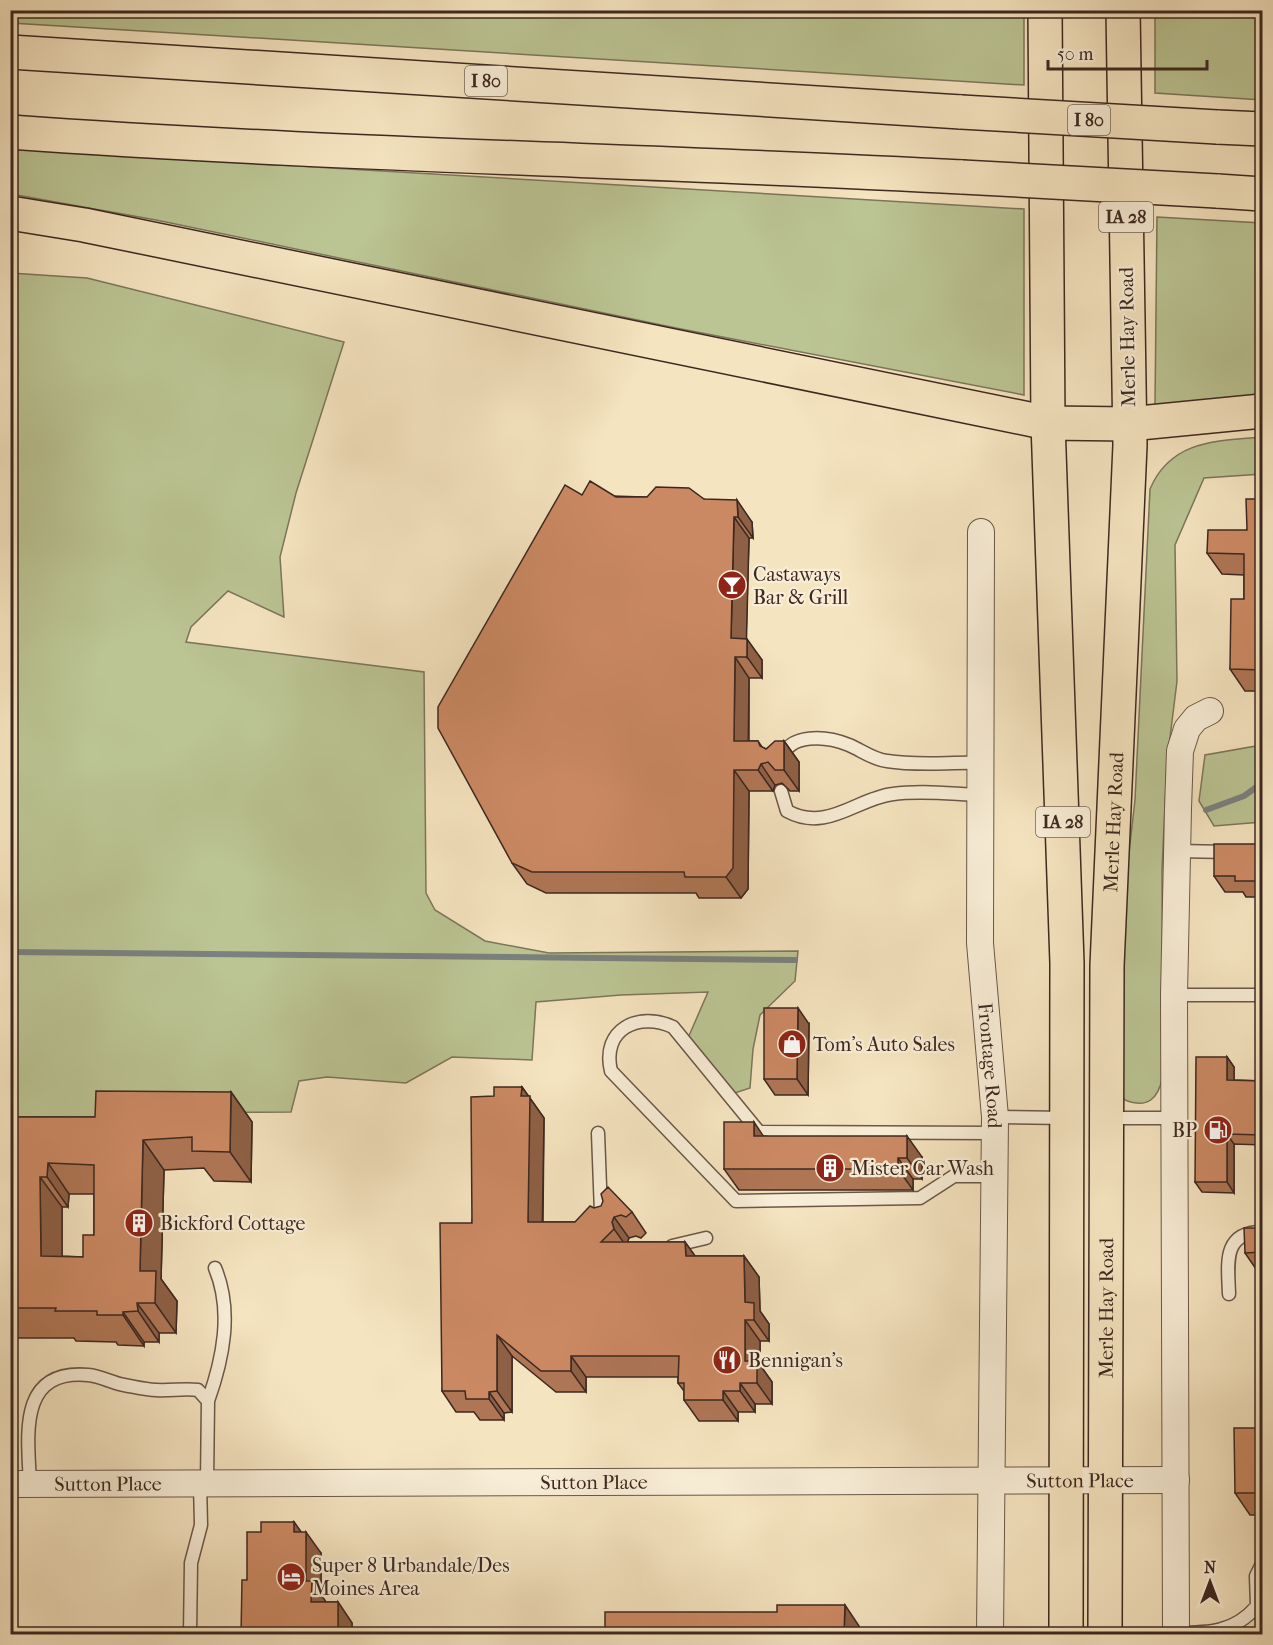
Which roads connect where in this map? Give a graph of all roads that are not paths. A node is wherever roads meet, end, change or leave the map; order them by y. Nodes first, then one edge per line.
1 (1045, 10) edge
2 (1123, 10) edge
3 (10, 52) edge
4 (1263, 129) edge
5 (10, 132) edge
6 (1263, 194) edge
7 (10, 213) edge
8 (1263, 411) edge
9 (1048, 423) junction
10 (1128, 424) junction
11 (981, 532) dead end
12 (1210, 711) dead end
13 (781, 762) edge
14 (980, 763) junction
15 (781, 791) edge
16 (980, 795) junction
17 (1177, 851) junction
18 (1241, 852) edge
19 (1174, 995) junction
20 (1263, 995) edge
21 (1067, 1118) junction
22 (1108, 1118) junction
23 (1175, 1118) junction
24 (995, 1125) junction
25 (598, 1133) dead end
26 (993, 1176) junction
27 (610, 1221) edge
28 (1263, 1232) edge
29 (706, 1238) dead end
30 (659, 1250) edge
31 (215, 1268) dead end
32 (1229, 1294) dead end
33 (207, 1401) junction
34 (991, 1480) junction
35 (1067, 1480) junction
36 (1106, 1480) junction
37 (1176, 1480) junction
38 (203, 1483) junction
39 (20, 1484) edge
40 (1263, 1564) edge
41 (1176, 1634) edge
42 (1216, 1634) edge
43 (190, 1635) edge
44 (990, 1635) edge
45 (1066, 1635) edge
46 (1105, 1635) edge

1 - 9 main road, Merle Hay Road / IA 28
2 - 10 main road, Merle Hay Road / IA 28
3 - 4 main road, I 80, bridge
5 - 6 main road, bridge
7 - 9 main road
8 - 10 main road
9 - 10 main road
9 - 21 main road, Merle Hay Road / IA 28
10 - 22 main road, Merle Hay Road / IA 28
11 - 14 street, Frontage Road
12 - 17 street
13 - 14 lane
14 - 16 street, Frontage Road
15 - 16 lane
16 - 24 street, Frontage Road
17 - 18 lane
17 - 19 street
19 - 20 lane
19 - 23 street
21 - 24 lane
21 - 35 main road, Merle Hay Road / IA 28
22 - 23 lane
22 - 36 main road, Merle Hay Road / IA 28
23 - 37 street
24 - 26 street, Frontage Road
24 - 26 lane
25 - 27 lane
26 - 34 street, Frontage Road
28 - 32 lane
29 - 30 lane
31 - 33 lane
33 - 38 lane
33 - 39 lane
34 - 35 street, Sutton Place
34 - 38 street, Sutton Place
34 - 44 street, Frontage Road
35 - 36 street, Sutton Place
35 - 45 main road, Merle Hay Road / IA 28
36 - 37 street, Sutton Place
36 - 46 main road, Merle Hay Road / IA 28
37 - 41 street
38 - 39 street, Sutton Place
38 - 43 lane
40 - 42 lane
41 - 42 lane

